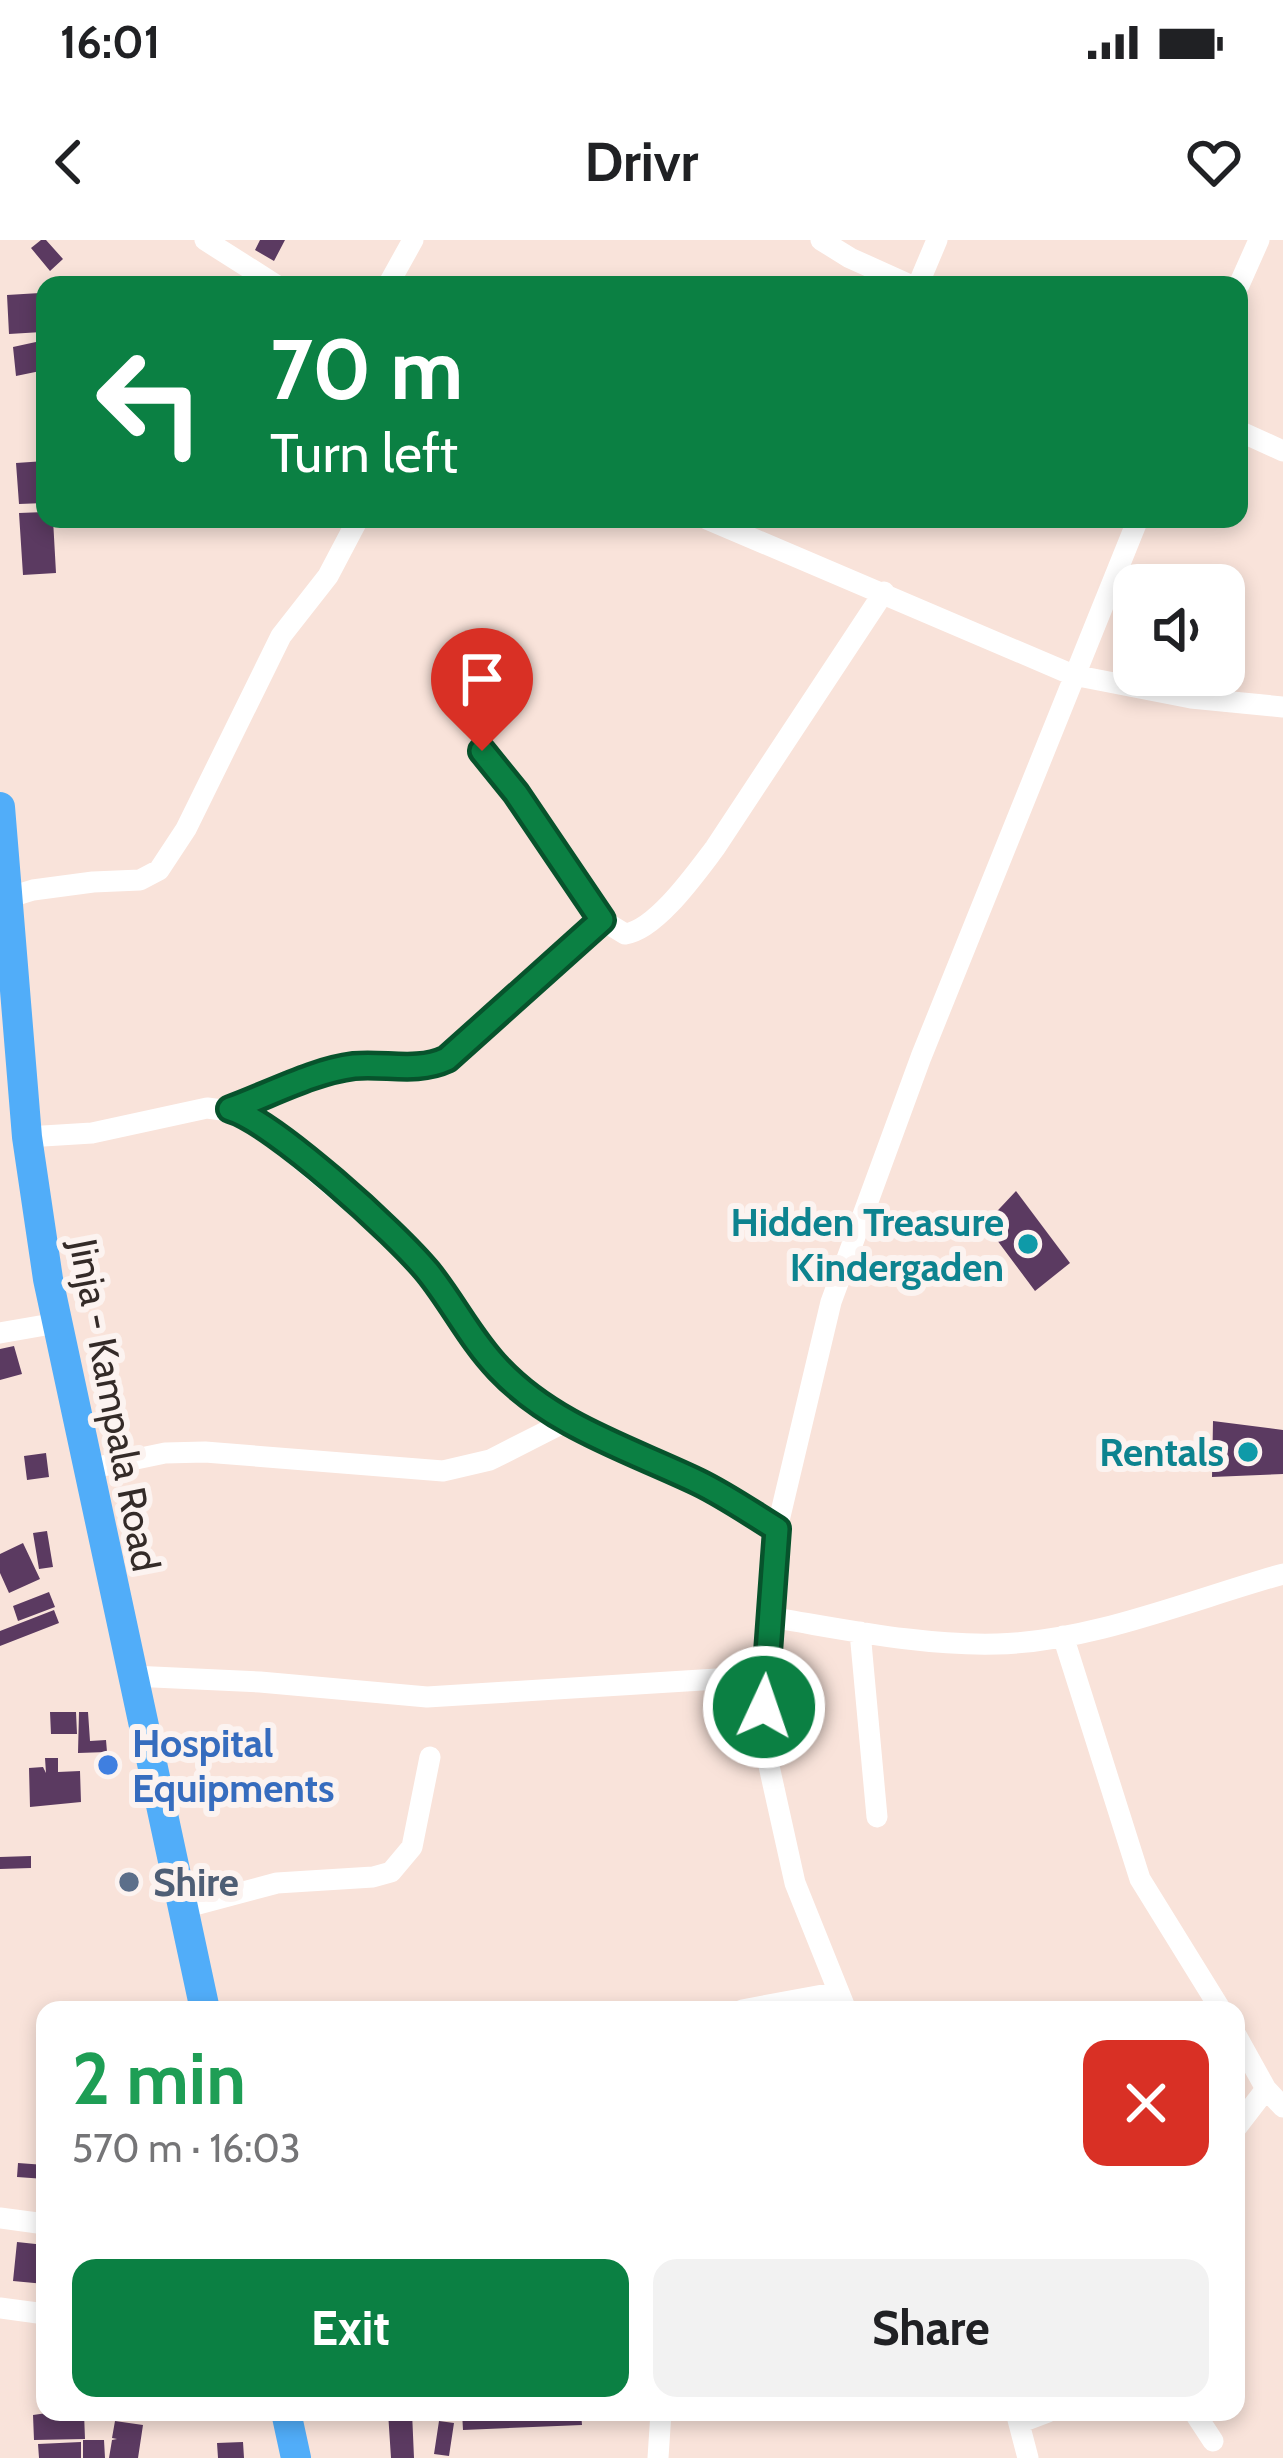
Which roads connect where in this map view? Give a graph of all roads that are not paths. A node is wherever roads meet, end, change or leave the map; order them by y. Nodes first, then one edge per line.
1 (205, 240) edge
2 (413, 240) edge
3 (821, 240) edge
4 (937, 240) edge
5 (1259, 240) edge
6 (262, 276) edge
7 (393, 276) edge
8 (893, 276) edge
9 (919, 276) edge
10 (1243, 276) edge
11 (1248, 434) edge
12 (1283, 452) edge
13 (353, 528) edge
14 (729, 528) edge
15 (1134, 528) edge
16 (884, 592) junction
17 (1073, 675) junction
18 (1283, 707) edge
19 (482, 751) dead end
20 (0, 807) edge
21 (8, 898) junction
22 (602, 920) junction
23 (6, 952) edge
24 (230, 1109) junction
25 (27, 1137) junction
26 (57, 1323) junction
27 (0, 1333) edge
28 (567, 1421) junction
29 (88, 1469) junction
30 (777, 1529) junction
31 (1283, 1574) edge
32 (769, 1617) junction
33 (860, 1632) junction
34 (1063, 1636) junction
35 (132, 1676) junction
36 (766, 1676) junction
37 (430, 1757) dead end
38 (877, 1817) dead end
39 (183, 1908) junction
40 (203, 2001) edge
41 (843, 2001) edge
42 (1215, 2001) edge
43 (1245, 2049) edge
44 (1277, 2098) edge
45 (1245, 2121) edge
46 (0, 2218) edge
47 (36, 2223) edge
48 (0, 2308) edge
49 (36, 2313) edge
50 (288, 2421) edge
51 (660, 2421) edge
52 (1018, 2421) edge
53 (1200, 2421) edge
54 (1213, 2441) dead end
55 (296, 2458) edge
56 (658, 2458) edge
57 (1028, 2458) edge

1 - 6 street
2 - 7 street
3 - 8 street
4 - 9 street
5 - 10 street
11 - 12 street
13 - 21 street
14 - 16 street
15 - 17 street
16 - 17 street
16 - 22 street
17 - 18 street
17 - 30 street
19 - 22 street
20 - 21 highway, Jinja - Kampala Road
21 - 23 highway, Jinja - Kampala Road
22 - 24 street
23 - 25 highway, Jinja - Kampala Road
24 - 25 street
24 - 28 street
25 - 26 highway, Jinja - Kampala Road
26 - 27 street
26 - 29 highway, Jinja - Kampala Road
28 - 29 street
28 - 30 street
29 - 35 highway, Jinja - Kampala Road
30 - 32 street
31 - 34 street
32 - 33 street
32 - 36 street
33 - 34 street
33 - 38 street
34 - 42 street
35 - 36 street
35 - 39 highway, Jinja - Kampala Road
36 - 41 street
37 - 39 street
39 - 40 highway, Jinja - Kampala Road
43 - 44 street
44 - 45 street
46 - 47 street
48 - 49 street
50 - 55 highway
51 - 56 street
52 - 57 street
53 - 54 street

